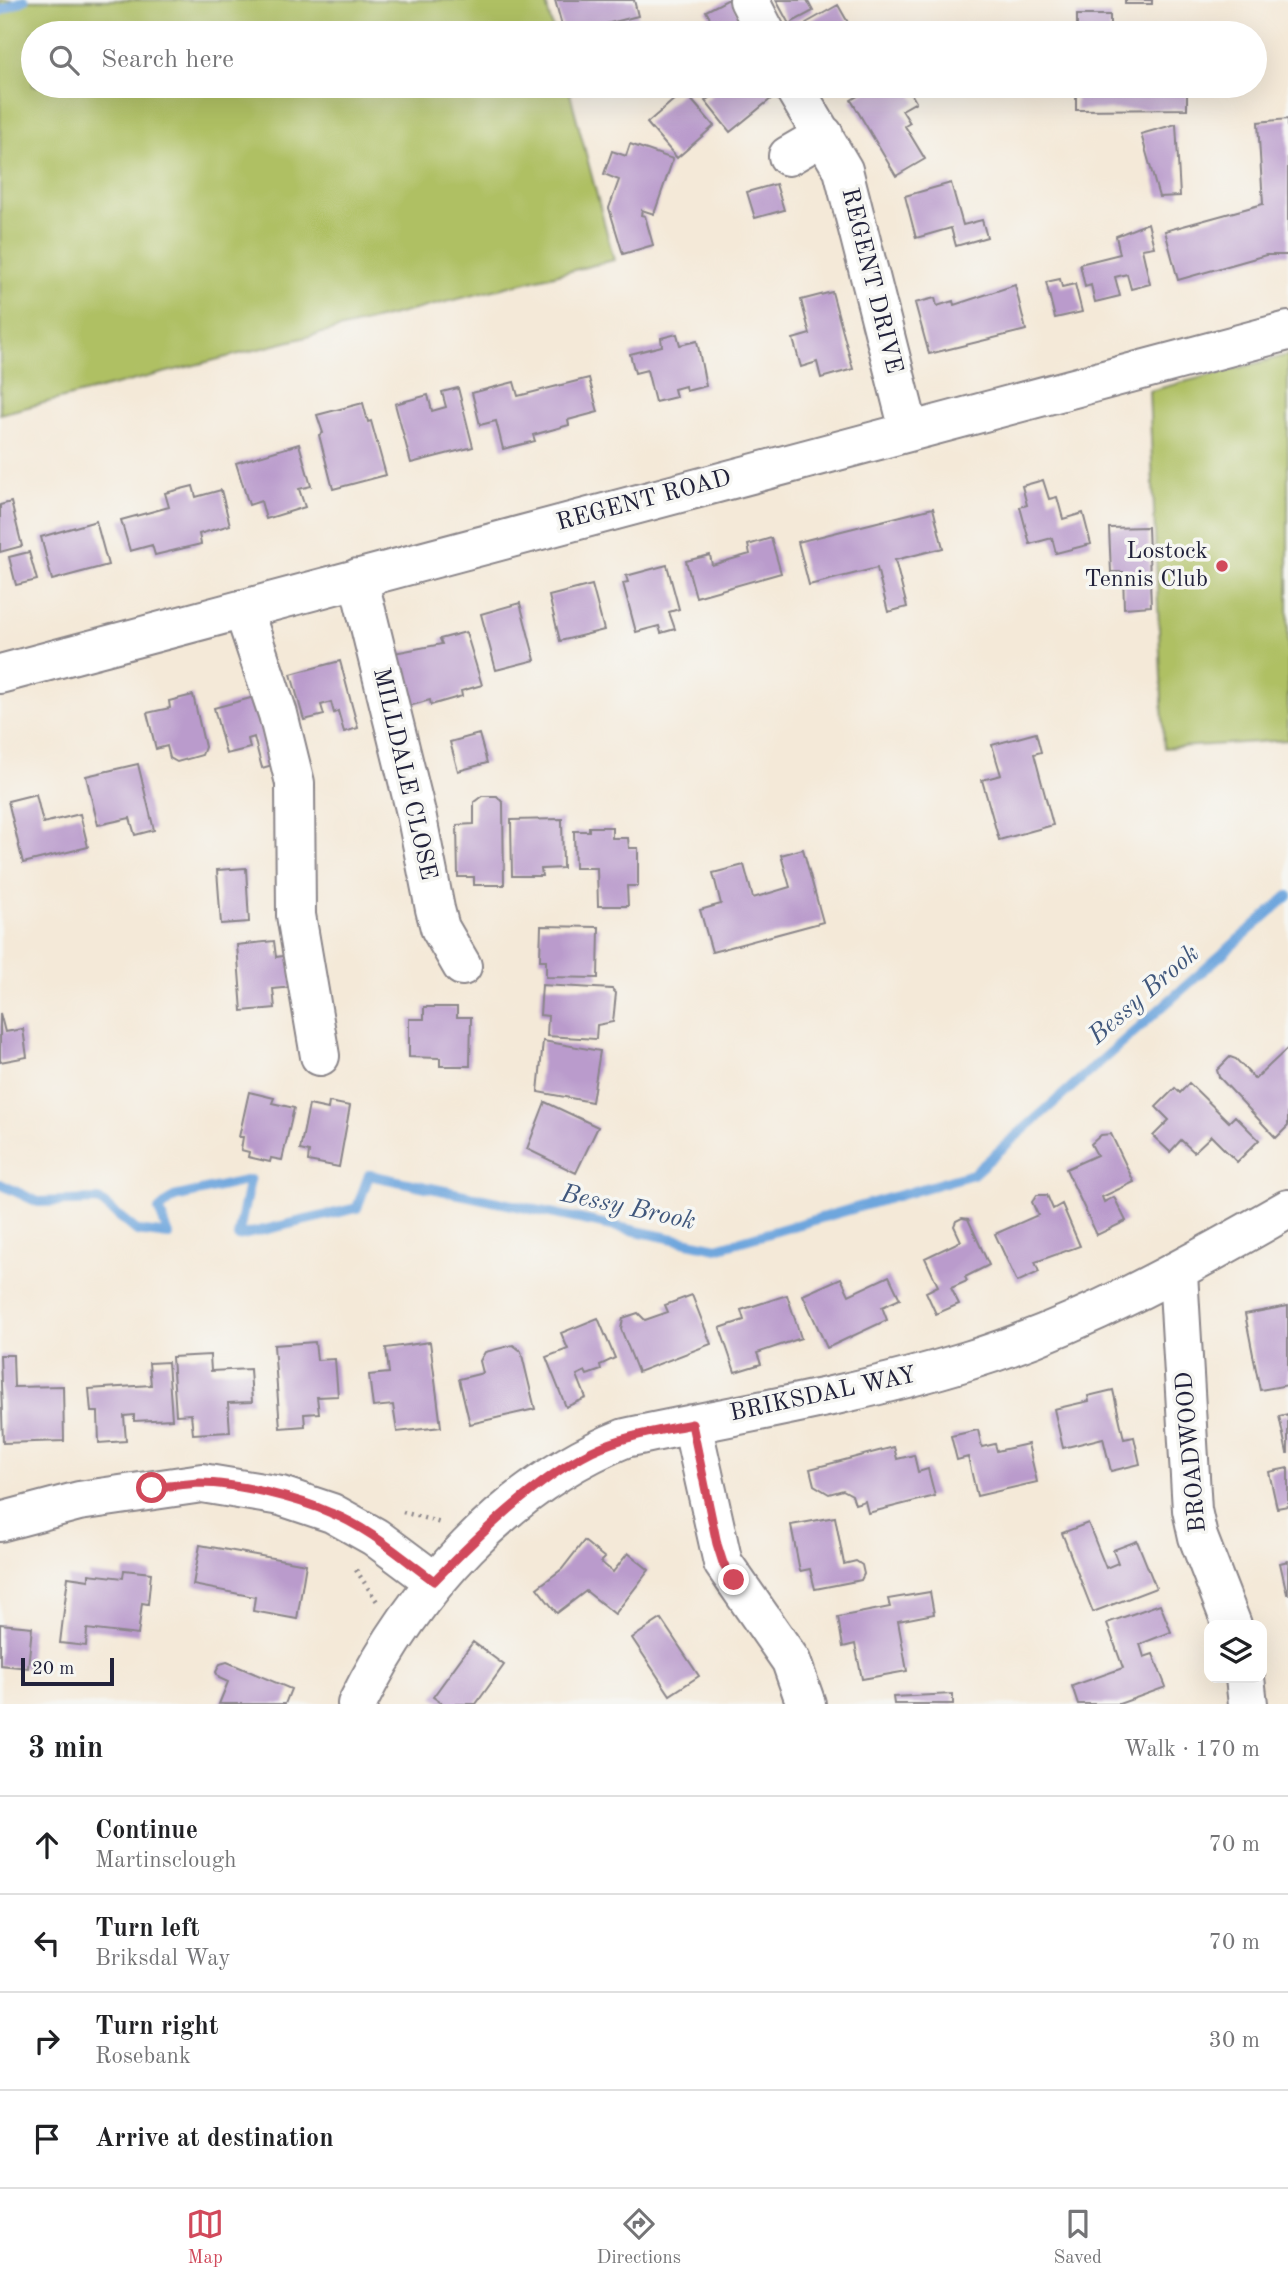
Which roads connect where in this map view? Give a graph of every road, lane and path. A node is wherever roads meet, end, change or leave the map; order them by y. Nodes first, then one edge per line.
1 (749, 0) edge
2 (760, 21) edge
3 (801, 98) edge
4 (824, 135) junction
5 (788, 156) dead end
6 (1288, 331) edge
7 (909, 430) junction
8 (358, 578) junction
9 (243, 609) junction
10 (0, 674) edge
11 (462, 966) dead end
12 (320, 1056) dead end
13 (1288, 1209) edge
14 (1178, 1273) junction
15 (692, 1424) junction
16 (0, 1522) edge
17 (350, 1566) dead end
18 (434, 1581) junction
19 (379, 1605) dead end
20 (1230, 1620) edge
21 (1246, 1683) edge
22 (357, 1704) edge
23 (806, 1704) edge
24 (1248, 1704) edge

1 - 2 street
3 - 4 street, REGENT DRIVE
4 - 5 street
4 - 7 street, REGENT DRIVE
6 - 7 street, REGENT ROAD
7 - 8 street, REGENT ROAD
8 - 9 street, REGENT ROAD
8 - 11 street, MILLDALE CLOSE
9 - 10 street, REGENT ROAD
9 - 12 street
13 - 14 street, BRIKSDAL WAY
14 - 15 street, BRIKSDAL WAY
14 - 20 street, BROADWOOD
15 - 18 street, BRIKSDAL WAY
15 - 23 street
16 - 18 street
17 - 19 path
18 - 22 street, BRIKSDAL WAY
21 - 24 street

